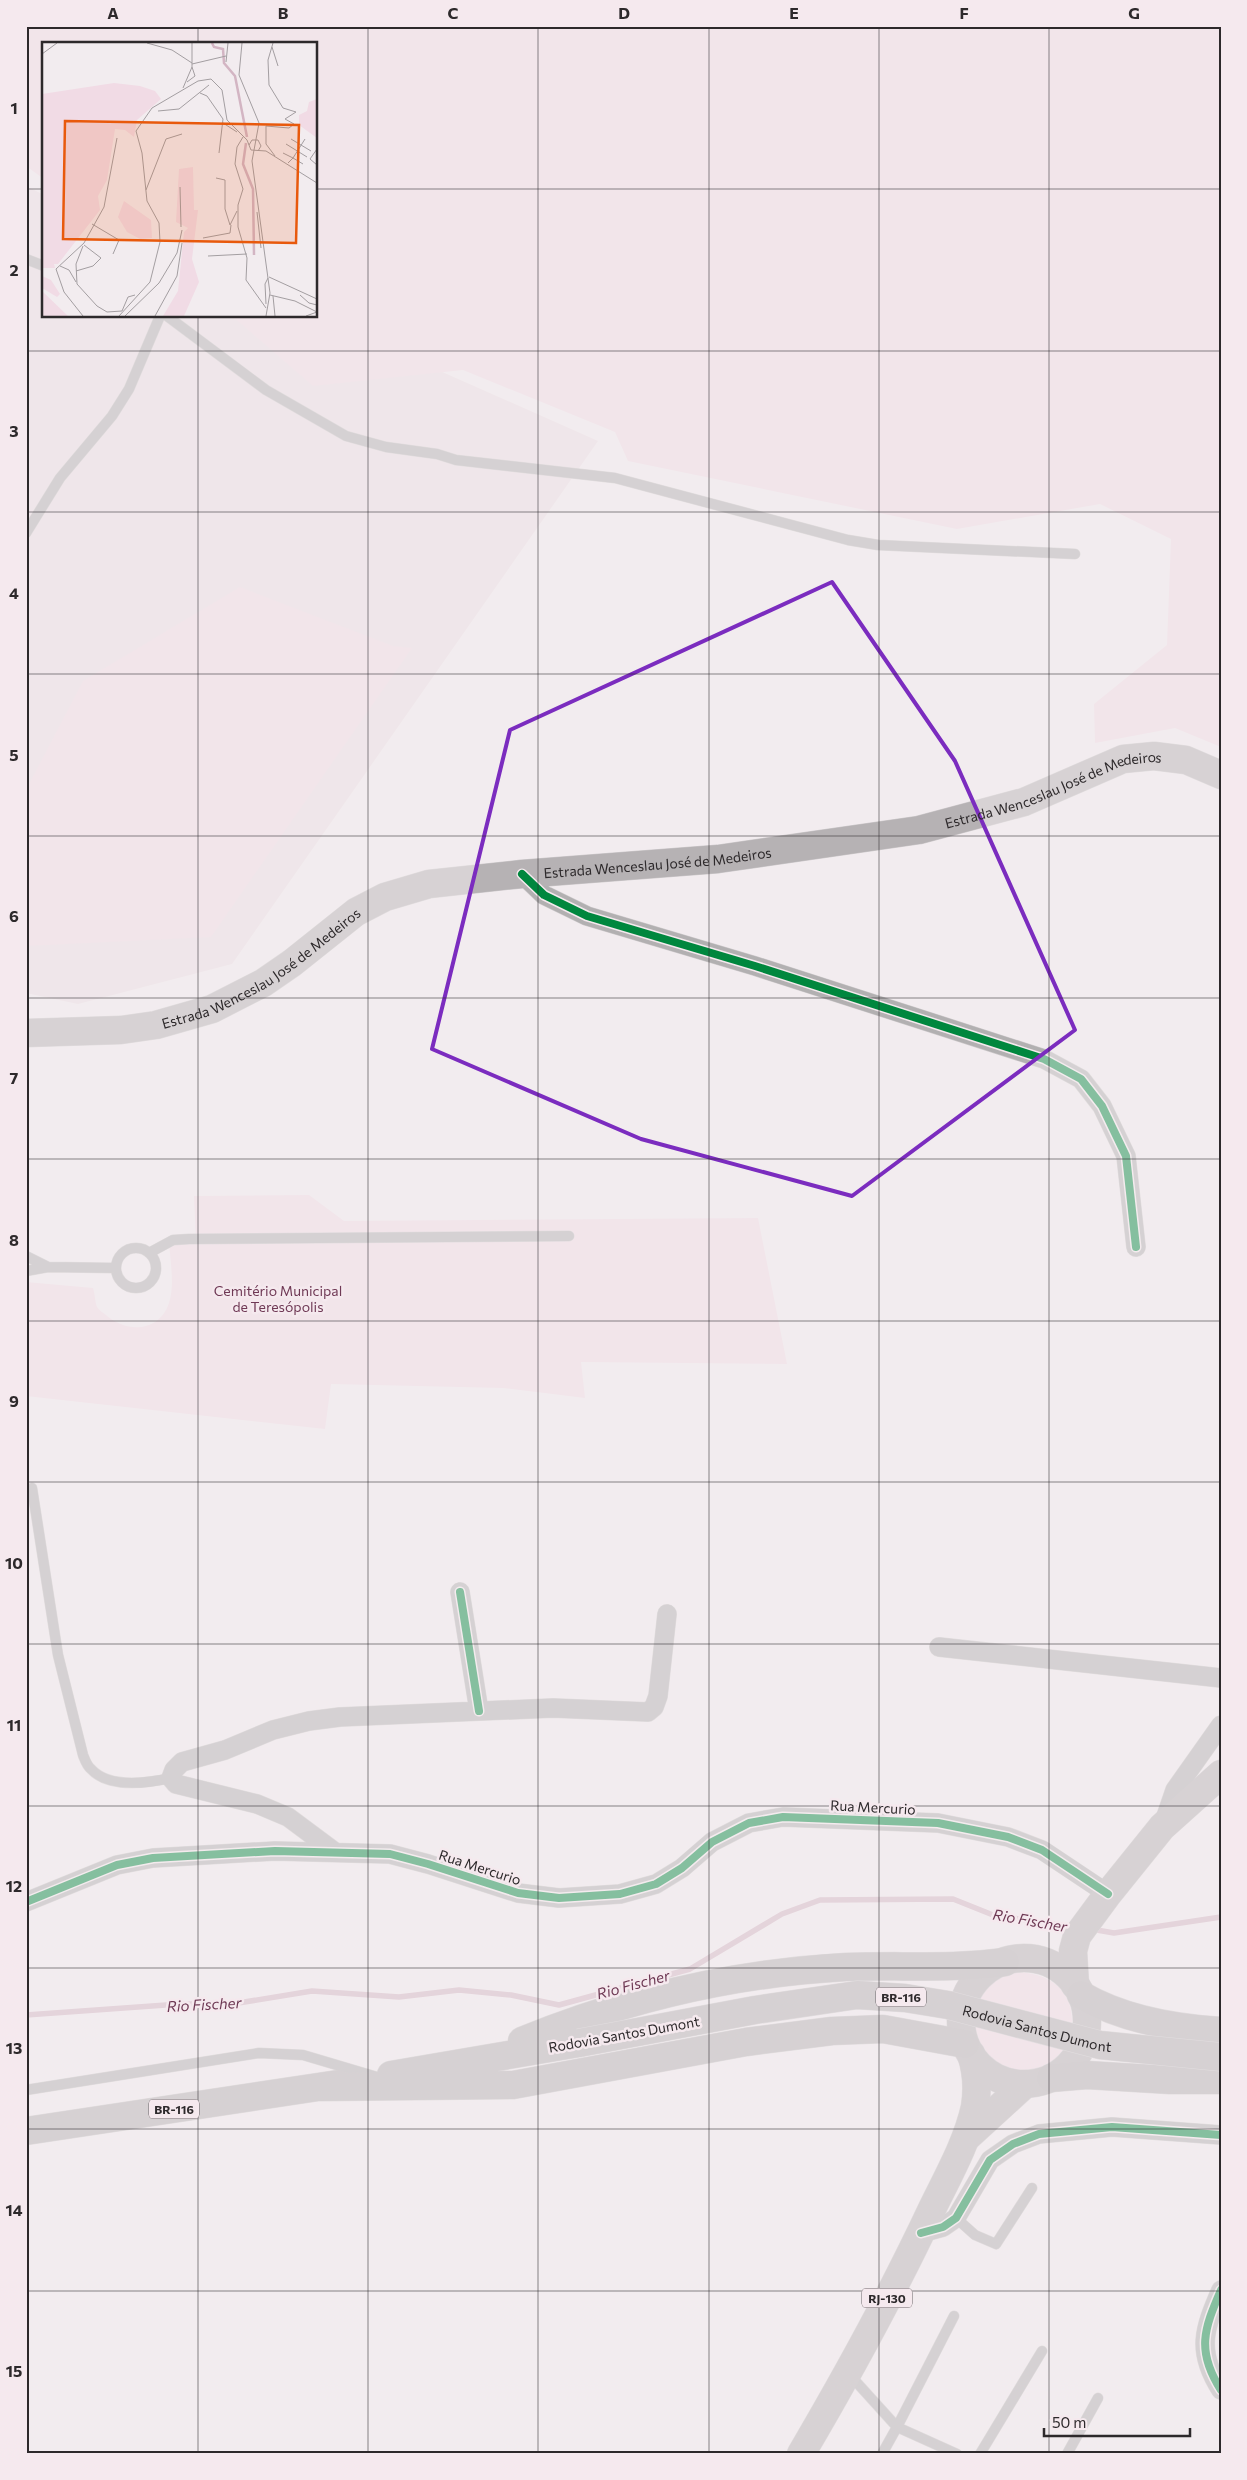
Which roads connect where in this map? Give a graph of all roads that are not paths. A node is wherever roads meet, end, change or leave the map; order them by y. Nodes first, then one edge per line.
1 (26, 259) edge
2 (42, 265) edge
3 (159, 318) edge
4 (170, 318) edge
5 (26, 532) edge
6 (1075, 554) dead end
7 (1221, 775) edge
8 (522, 874) junction
9 (26, 1033) edge
10 (569, 1236) dead end
11 (1136, 1247) dead end
12 (149, 1252) junction
13 (26, 1256) edge
14 (48, 1267) junction
15 (116, 1268) junction
16 (26, 1271) edge
17 (32, 1488) dead end
18 (460, 1592) dead end
19 (667, 1614) dead end
20 (939, 1647) dead end
21 (1221, 1678) edge
22 (479, 1711) junction
23 (1221, 1725) edge
24 (1221, 1774) edge
25 (171, 1778) junction
26 (1162, 1827) junction
27 (335, 1852) junction
28 (26, 1902) edge
29 (1090, 1918) junction
30 (1015, 1960) junction
31 (1078, 1990) junction
32 (1221, 2031) edge
33 (968, 2049) junction
34 (1221, 2057) edge
35 (475, 2060) junction
36 (378, 2077) junction
37 (1051, 2078) junction
38 (1221, 2080) edge
39 (1024, 2085) junction
40 (322, 2087) junction
41 (26, 2090) edge
42 (26, 2131) edge
43 (1221, 2135) edge
44 (966, 2138) junction
45 (1032, 2188) dead end
46 (956, 2218) junction
47 (921, 2233) junction
48 (1221, 2290) edge
49 (954, 2316) dead end
50 (1042, 2351) dead end
51 (848, 2373) junction
52 (1221, 2390) edge
53 (1098, 2398) dead end
54 (897, 2427) junction
55 (801, 2454) edge
56 (882, 2454) edge
57 (957, 2454) edge
58 (980, 2454) edge
59 (1067, 2454) edge

1 - 2 lane
3 - 5 lane
4 - 6 lane
7 - 8 main road, Estrada Wenceslau José de Medeiros
8 - 9 main road, Estrada Wenceslau José de Medeiros
8 - 11 street
10 - 12 lane
12 - 15 lane
12 - 15 lane
13 - 14 lane
14 - 15 lane
14 - 16 lane
17 - 25 lane
18 - 22 street
19 - 22 street
20 - 21 street
22 - 25 street
23 - 26 street
24 - 26 main road
25 - 27 street
26 - 29 main road
27 - 28 street, Rua Mercurio
27 - 29 street, Rua Mercurio
29 - 30 main road
29 - 31 main road
30 - 31 main road
30 - 33 main road, RJ-130
30 - 35 highway
31 - 32 highway
31 - 37 main road, RJ-130
33 - 39 main road, RJ-130
33 - 40 highway
33 - 44 main road, RJ-130
34 - 35 highway, Rodovia Santos Dumont / BR-116, bridge
35 - 36 highway, Rodovia Santos Dumont / BR-116
36 - 40 highway, Rodovia Santos Dumont / BR-116
36 - 41 lane
37 - 38 highway
37 - 39 main road, RJ-130
39 - 44 main road, RJ-130
40 - 42 highway, Rodovia Santos Dumont / BR-116
43 - 46 street
44 - 47 main road, RJ-130
45 - 46 lane
46 - 47 street
47 - 51 main road, RJ-130
48 - 52 street
49 - 54 lane
50 - 58 lane
51 - 54 lane
51 - 55 main road, RJ-130
53 - 59 lane
54 - 56 lane
54 - 57 lane

